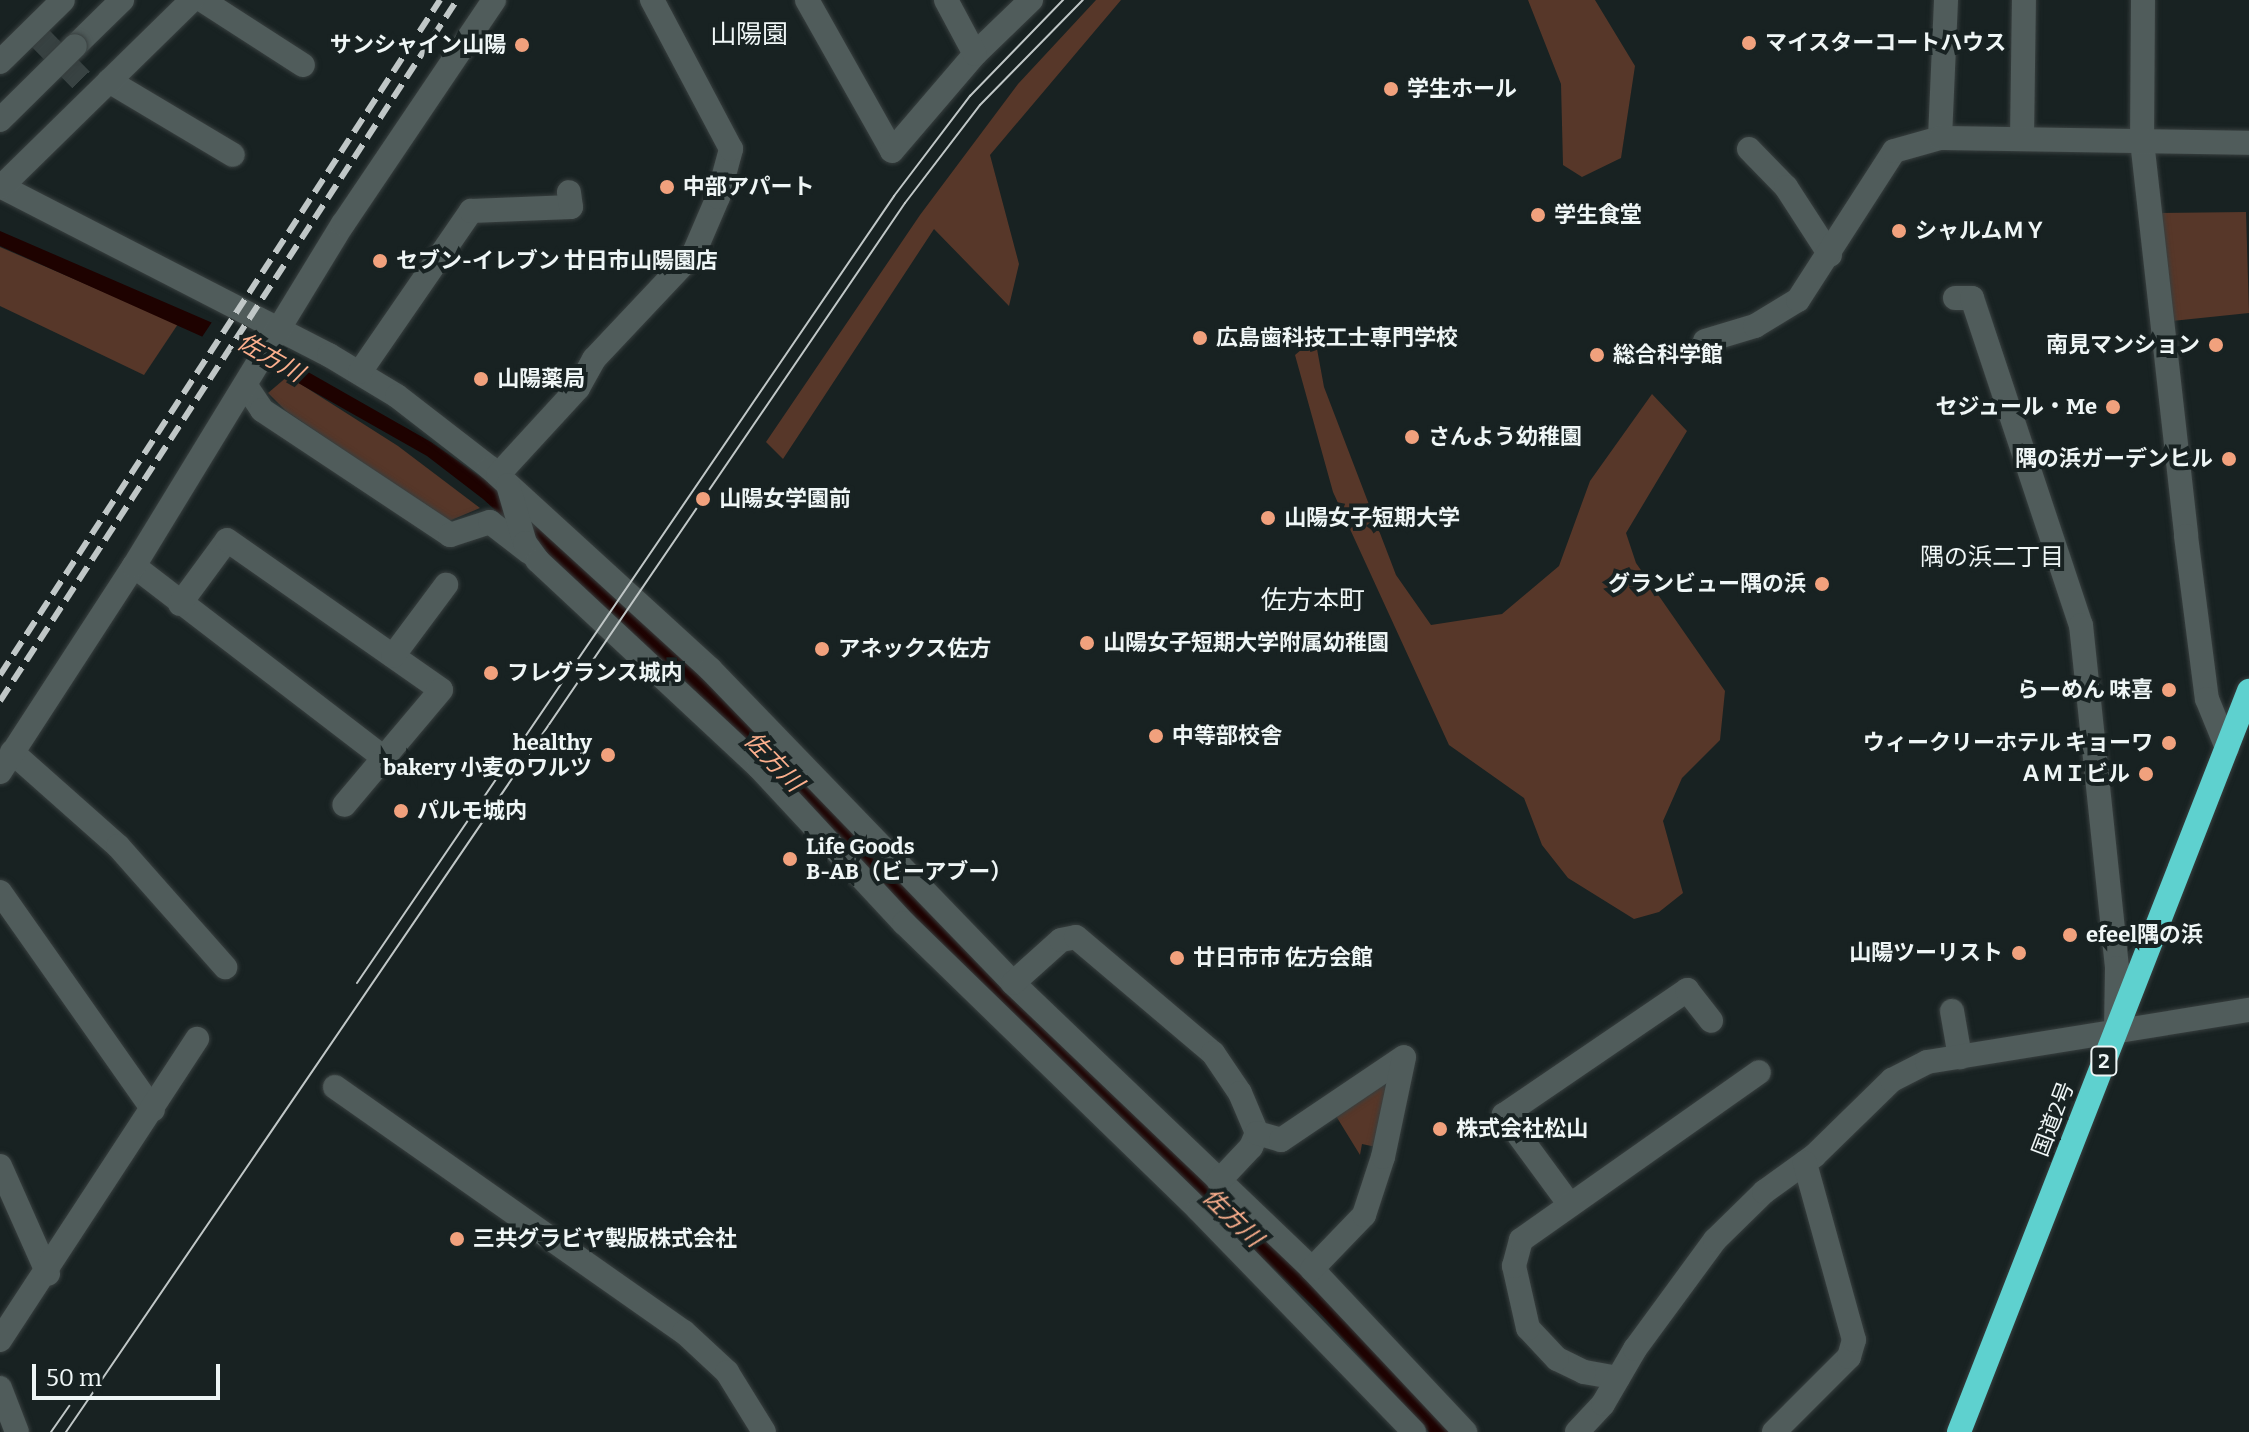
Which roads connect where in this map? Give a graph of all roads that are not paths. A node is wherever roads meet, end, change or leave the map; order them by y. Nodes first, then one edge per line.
1 (63, 0) edge
2 (122, 0) edge
3 (192, 0) edge
4 (202, 0) edge
5 (494, 0) edge
6 (652, 0) edge
7 (807, 0) edge
8 (946, 0) edge
9 (1031, 0) edge
10 (1946, 0) edge
11 (2024, 0) edge
12 (2143, 0) edge
13 (975, 54) junction
14 (0, 62) edge
15 (303, 65) dead end
16 (98, 88) junction
17 (0, 120) edge
18 (1940, 138) junction
19 (2022, 139) junction
20 (2142, 141) junction
21 (2249, 143) edge
22 (1749, 149) dead end
23 (233, 155) dead end
24 (1, 187) edge
25 (569, 192) dead end
26 (1830, 255) junction
27 (1955, 298) dead end
28 (1705, 341) dead end
29 (262, 357) junction
30 (360, 372) junction
31 (498, 475) junction
32 (528, 548) junction
33 (134, 566) junction
34 (446, 585) dead end
35 (180, 604) junction
36 (393, 656) junction
37 (2249, 691) edge
38 (2227, 748) junction
39 (383, 757) junction
40 (6, 762) edge
41 (781, 766) junction
42 (344, 805) dead end
43 (0, 892) edge
44 (225, 967) dead end
45 (1013, 983) junction
46 (2249, 1010) edge
47 (1952, 1011) dead end
48 (1711, 1021) dead end
49 (2115, 1032) junction
50 (197, 1039) dead end
51 (1960, 1057) junction
52 (1759, 1072) dead end
53 (335, 1087) dead end
54 (153, 1110) junction
55 (1257, 1133) junction
56 (1805, 1163) junction
57 (0, 1166) edge
58 (1219, 1181) junction
59 (1570, 1205) junction
60 (1312, 1269) junction
61 (48, 1274) junction
62 (0, 1340) edge
63 (1618, 1378) junction
64 (0, 1388) edge
65 (758, 1430) edge
66 (17, 1432) edge
67 (1414, 1432) edge
68 (1465, 1432) edge
69 (1577, 1432) edge
70 (1774, 1432) edge
71 (1959, 1432) edge

1 - 14 street
2 - 17 street, bridge
3 - 16 street
4 - 15 street
5 - 29 street
6 - 31 street
7 - 13 street
8 - 13 street
9 - 13 street
10 - 18 street
11 - 19 street
12 - 20 street
16 - 23 street
16 - 24 street
18 - 19 street
18 - 26 street
19 - 20 street
20 - 21 street
20 - 38 street
22 - 26 street
24 - 29 street
25 - 30 street
26 - 28 street
27 - 49 street
29 - 30 street
29 - 32 street
29 - 33 street
30 - 31 street
31 - 32 street
31 - 41 street
32 - 41 street
33 - 35 street
33 - 40 street
34 - 36 street
35 - 36 street
35 - 39 street
36 - 39 street
37 - 38 highway, 国道2号 / 2
38 - 49 highway, 国道2号 / 2
39 - 42 street
40 - 44 street
41 - 45 street
41 - 67 street
43 - 54 street
45 - 55 street
45 - 58 street
46 - 49 street
47 - 51 street
48 - 59 street
49 - 51 street
49 - 71 highway, 国道2号 / 2
50 - 54 street
51 - 56 street
52 - 59 street
53 - 65 street
54 - 61 street
55 - 58 street
55 - 60 street
56 - 63 street
56 - 70 street
57 - 61 street
58 - 60 street
59 - 63 street
60 - 68 street
61 - 62 street
63 - 69 street
64 - 66 street

